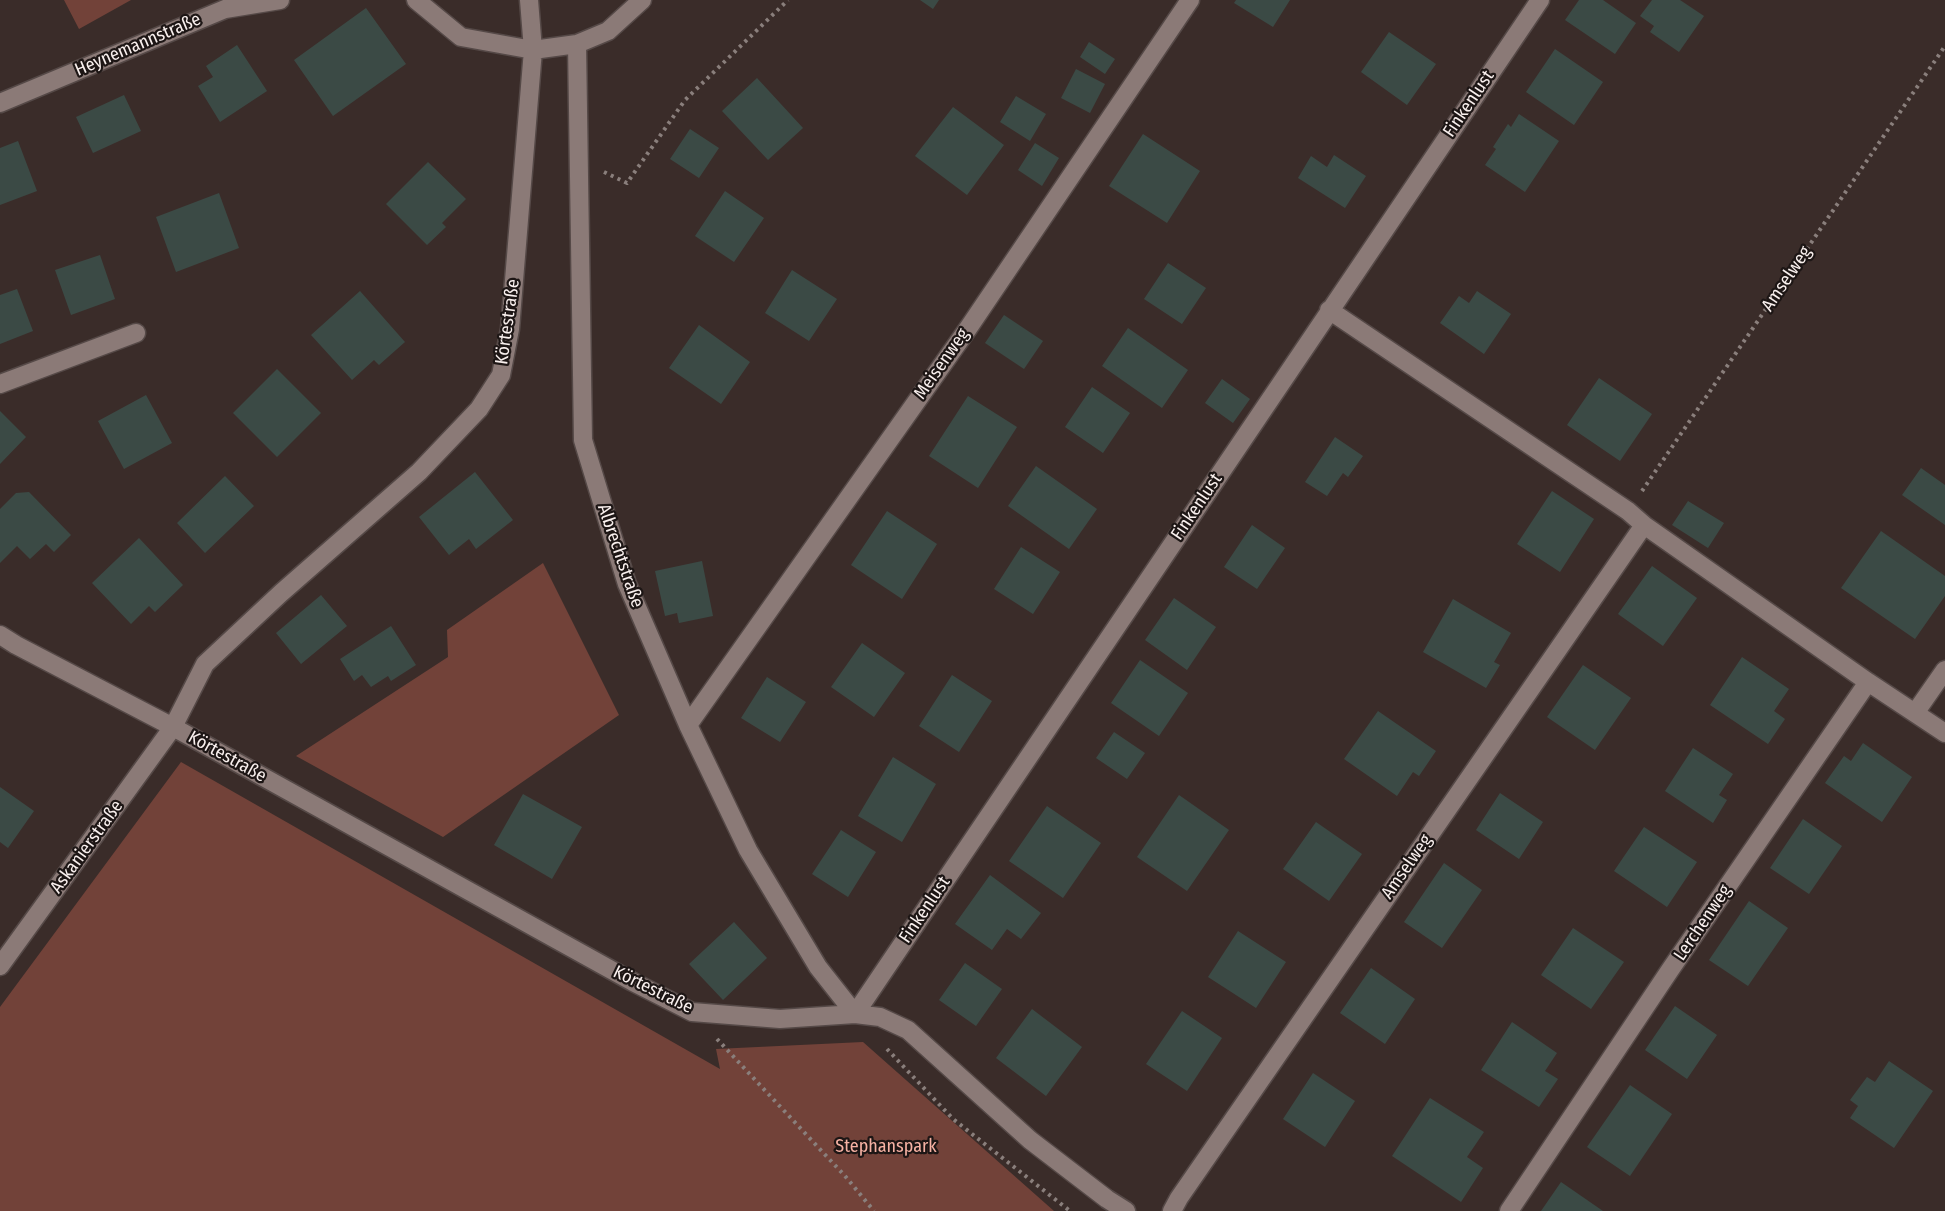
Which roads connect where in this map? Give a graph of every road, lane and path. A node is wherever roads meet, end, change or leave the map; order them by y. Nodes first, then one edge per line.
1 (280, 0) edge
2 (416, 0) edge
3 (529, 0) edge
4 (642, 0) edge
5 (788, 0) edge
6 (1190, 0) edge
7 (1540, 0) edge
8 (577, 44) junction
9 (1945, 46) edge
10 (533, 51) junction
11 (0, 104) edge
12 (579, 160) junction
13 (1329, 310) junction
14 (136, 333) dead end
15 (0, 384) edge
16 (1628, 511) junction
17 (1644, 525) junction
18 (0, 634) edge
19 (1945, 670) edge
20 (1868, 682) junction
21 (1915, 713) junction
22 (688, 725) junction
23 (173, 727) junction
24 (1945, 733) edge
25 (0, 966) edge
26 (692, 1012) junction
27 (855, 1014) junction
28 (885, 1046) dead end
29 (874, 1211) edge
30 (1070, 1211) edge
31 (1126, 1211) edge
32 (1172, 1211) edge
33 (1509, 1211) edge

1 - 11 street, Heynemannstraße
2 - 10 street
3 - 10 street, Körtestraße
4 - 8 street
5 - 12 path
6 - 22 street, Meisenweg
7 - 13 street, Finkenlust
8 - 10 street
8 - 12 street, Albrechtstraße
9 - 16 path, Amselweg
10 - 23 street, Körtestraße
12 - 22 street, Albrechtstraße
13 - 16 street
13 - 27 street, Finkenlust
14 - 15 street
16 - 17 street
17 - 20 street
17 - 32 street, Amselweg
18 - 23 street, Körtestraße
19 - 21 street
20 - 21 street
20 - 33 street, Lerchenweg
21 - 24 street
22 - 27 street, Albrechtstraße
23 - 25 street, Askanierstraße
23 - 26 street, Körtestraße
26 - 27 street, Körtestraße
26 - 29 path
27 - 31 street, Körtestraße
28 - 30 path

